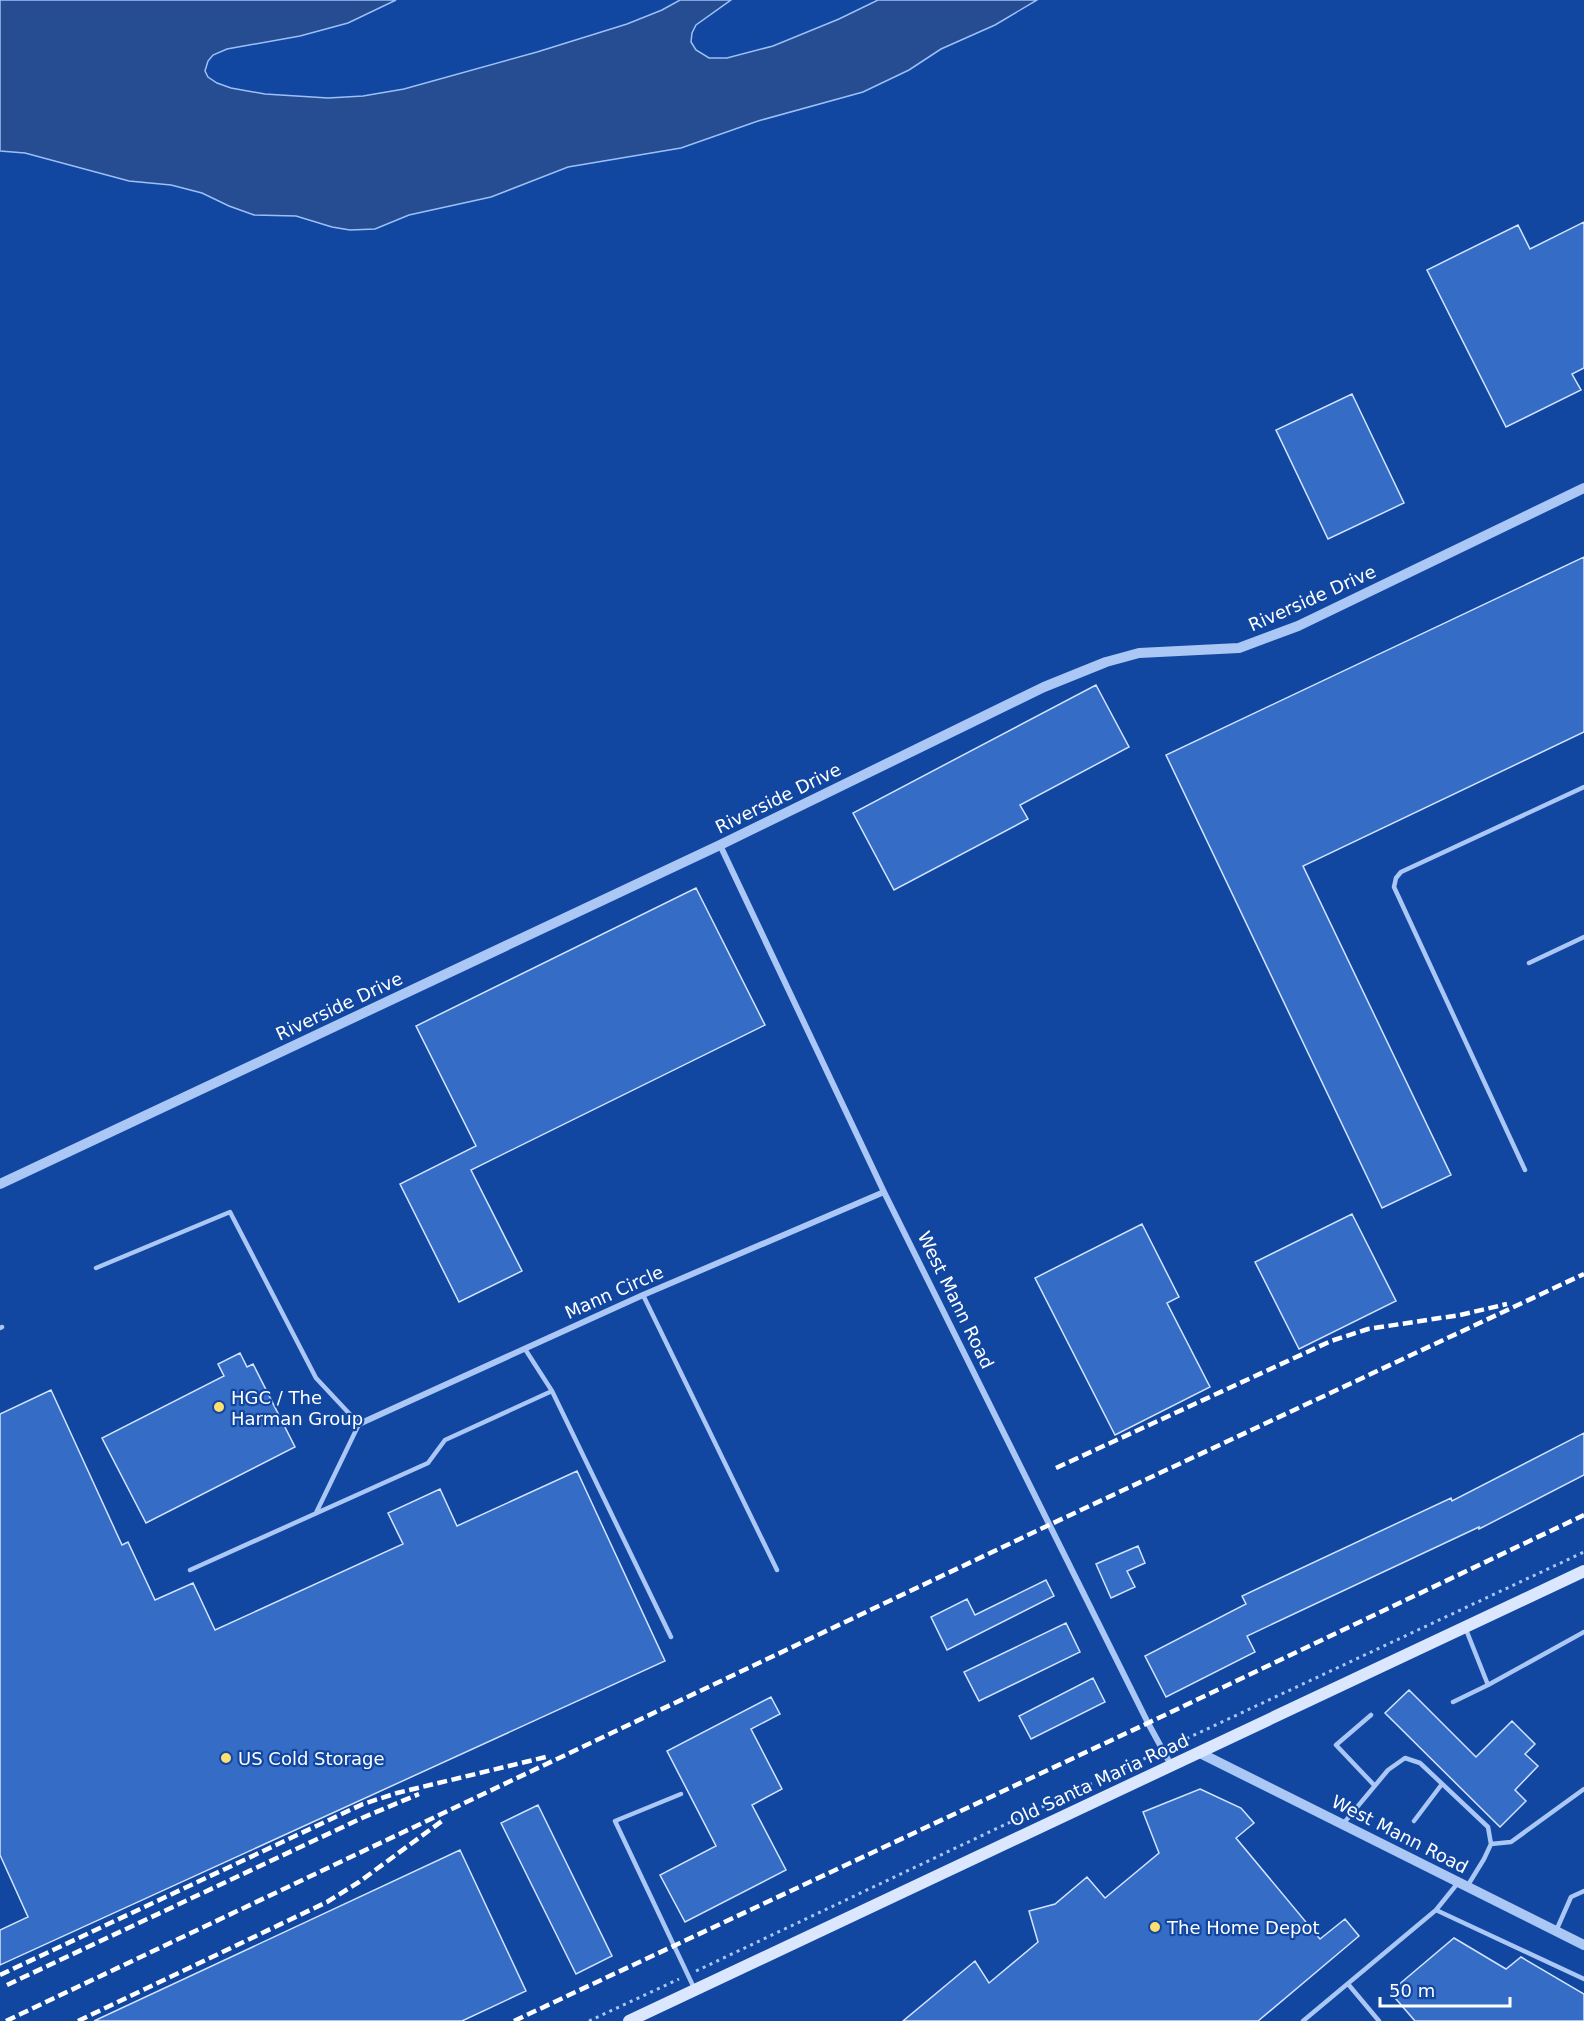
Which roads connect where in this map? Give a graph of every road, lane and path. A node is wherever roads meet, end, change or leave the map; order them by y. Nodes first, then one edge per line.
1 (1584, 488) edge
2 (1584, 787) edge
3 (720, 845) junction
4 (1584, 937) edge
5 (1529, 963) dead end
6 (1525, 1170) dead end
7 (0, 1184) edge
8 (884, 1192) junction
9 (96, 1268) dead end
10 (643, 1295) junction
11 (525, 1349) junction
12 (552, 1391) junction
13 (359, 1424) junction
14 (315, 1513) junction
15 (1584, 1552) edge
16 (190, 1570) dead end
17 (777, 1570) dead end
18 (1584, 1571) edge
19 (1465, 1628) junction
20 (1584, 1632) edge
21 (671, 1637) dead end
22 (1488, 1685) junction
23 (1453, 1702) dead end
24 (1371, 1715) dead end
25 (1163, 1750) junction
26 (1200, 1752) junction
27 (1172, 1766) junction
28 (1442, 1784) junction
29 (1374, 1785) junction
30 (1584, 1789) edge
31 (681, 1794) dead end
32 (1414, 1821) dead end
33 (1343, 1824) junction
34 (1491, 1844) junction
35 (1463, 1884) junction
36 (1584, 1891) edge
37 (1436, 1911) junction
38 (1556, 1931) junction
39 (1584, 1945) edge
40 (687, 1975) junction
41 (1584, 1979) edge
42 (1348, 1984) junction
43 (695, 1990) junction
44 (589, 2021) edge
45 (629, 2021) edge
46 (1303, 2021) edge
47 (1379, 2021) edge

1 - 3 street, Riverside Drive
2 - 6 lane
3 - 7 street, Riverside Drive
3 - 8 street, West Mann Road
4 - 5 lane
8 - 10 street, Mann Circle
8 - 25 street, West Mann Road
9 - 13 lane
10 - 11 street, Mann Circle
10 - 17 lane
11 - 12 lane
11 - 13 street, Mann Circle
12 - 14 lane
12 - 21 lane
13 - 14 lane
14 - 16 lane
15 - 25 path
18 - 19 main road, Old Santa Maria Road
19 - 22 lane
19 - 26 main road, Old Santa Maria Road
20 - 22 lane
22 - 23 lane
24 - 29 lane
25 - 27 street, West Mann Road
25 - 40 path
26 - 27 main road, Old Santa Maria Road
26 - 33 street, West Mann Road
27 - 43 main road, Old Santa Maria Road
28 - 29 lane
28 - 32 lane
28 - 34 lane
29 - 33 lane
30 - 34 lane
31 - 40 lane
33 - 35 street, West Mann Road
34 - 35 lane
35 - 37 lane
35 - 38 street, West Mann Road
36 - 38 lane
37 - 41 lane
37 - 42 lane
38 - 39 street, West Mann Road
40 - 43 lane
40 - 44 path
42 - 46 lane
42 - 47 lane
43 - 45 main road, Old Santa Maria Road

